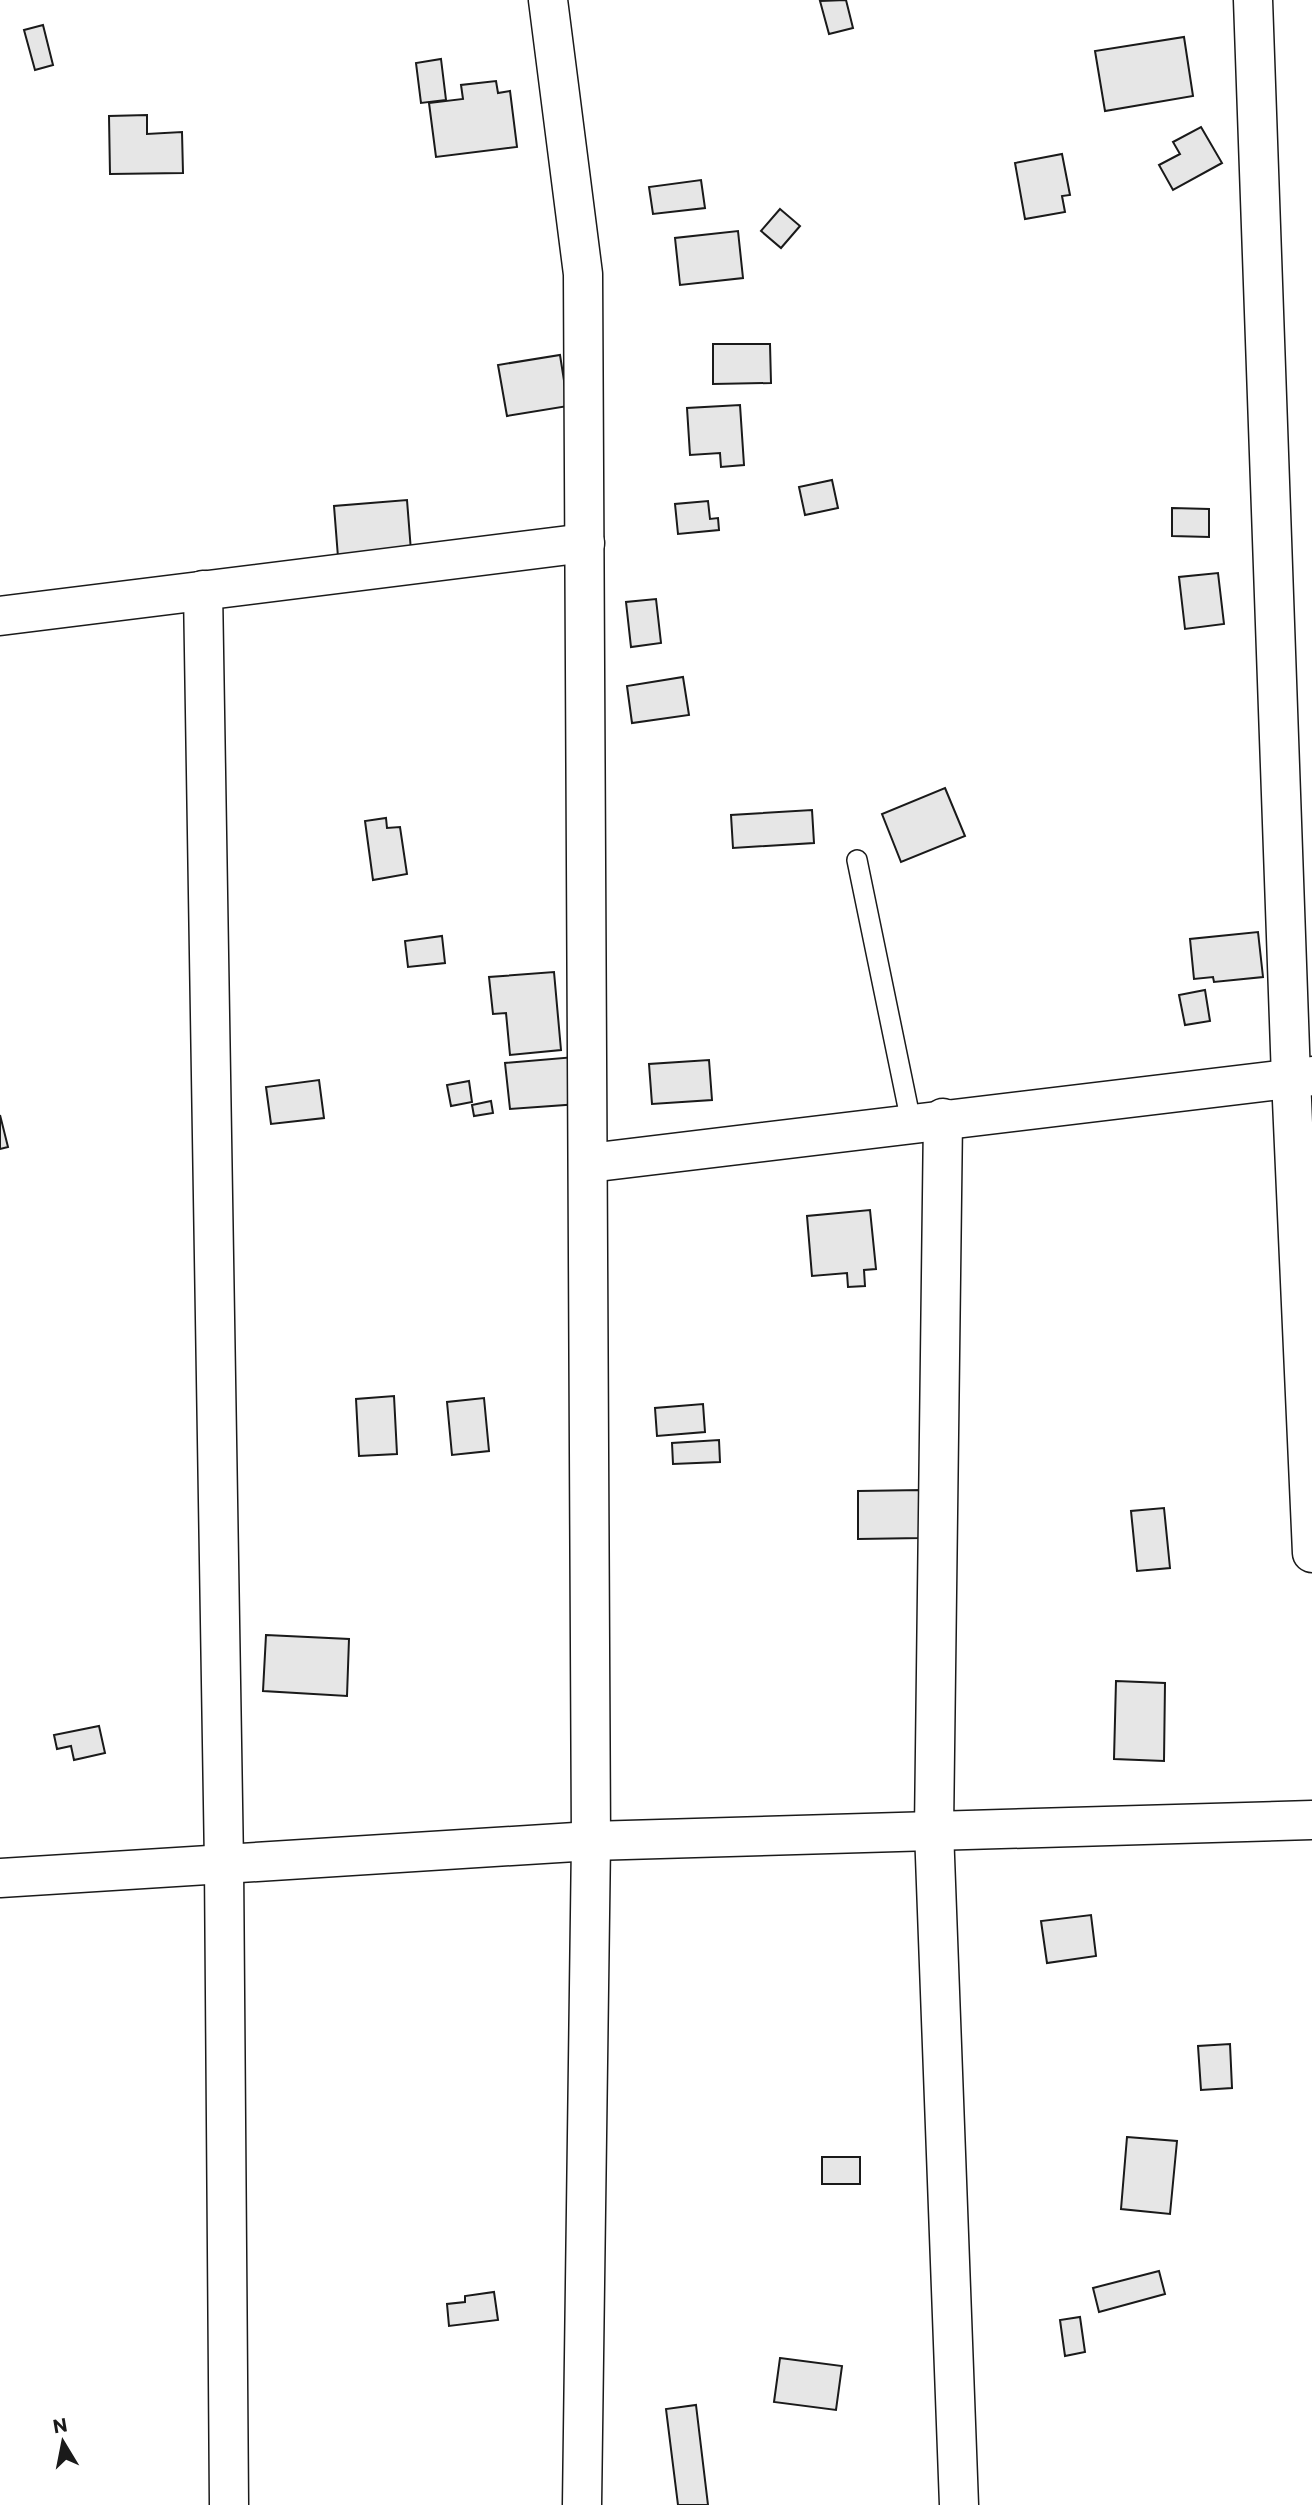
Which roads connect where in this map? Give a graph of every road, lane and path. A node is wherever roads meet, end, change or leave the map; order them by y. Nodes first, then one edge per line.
1 (548, 0) edge
2 (1253, 0) edge
3 (585, 543) junction
4 (203, 590) junction
5 (0, 616) edge
6 (857, 860) dead end
7 (1301, 1077) edge
8 (927, 1120) junction
9 (589, 1163) junction
10 (1312, 1553) edge
11 (1312, 1820) edge
12 (934, 1830) junction
13 (591, 1841) junction
14 (224, 1864) junction
15 (0, 1878) edge
16 (229, 2505) edge
17 (582, 2505) edge
18 (959, 2505) edge

1 - 3 street
2 - 7 street
3 - 4 street
3 - 9 street
4 - 5 street
4 - 14 street
6 - 8 lane
7 - 8 street
7 - 10 street
8 - 9 street
8 - 12 street
9 - 13 street
11 - 12 street
12 - 13 street
12 - 18 street
13 - 14 street
13 - 17 street
14 - 15 street
14 - 16 street

